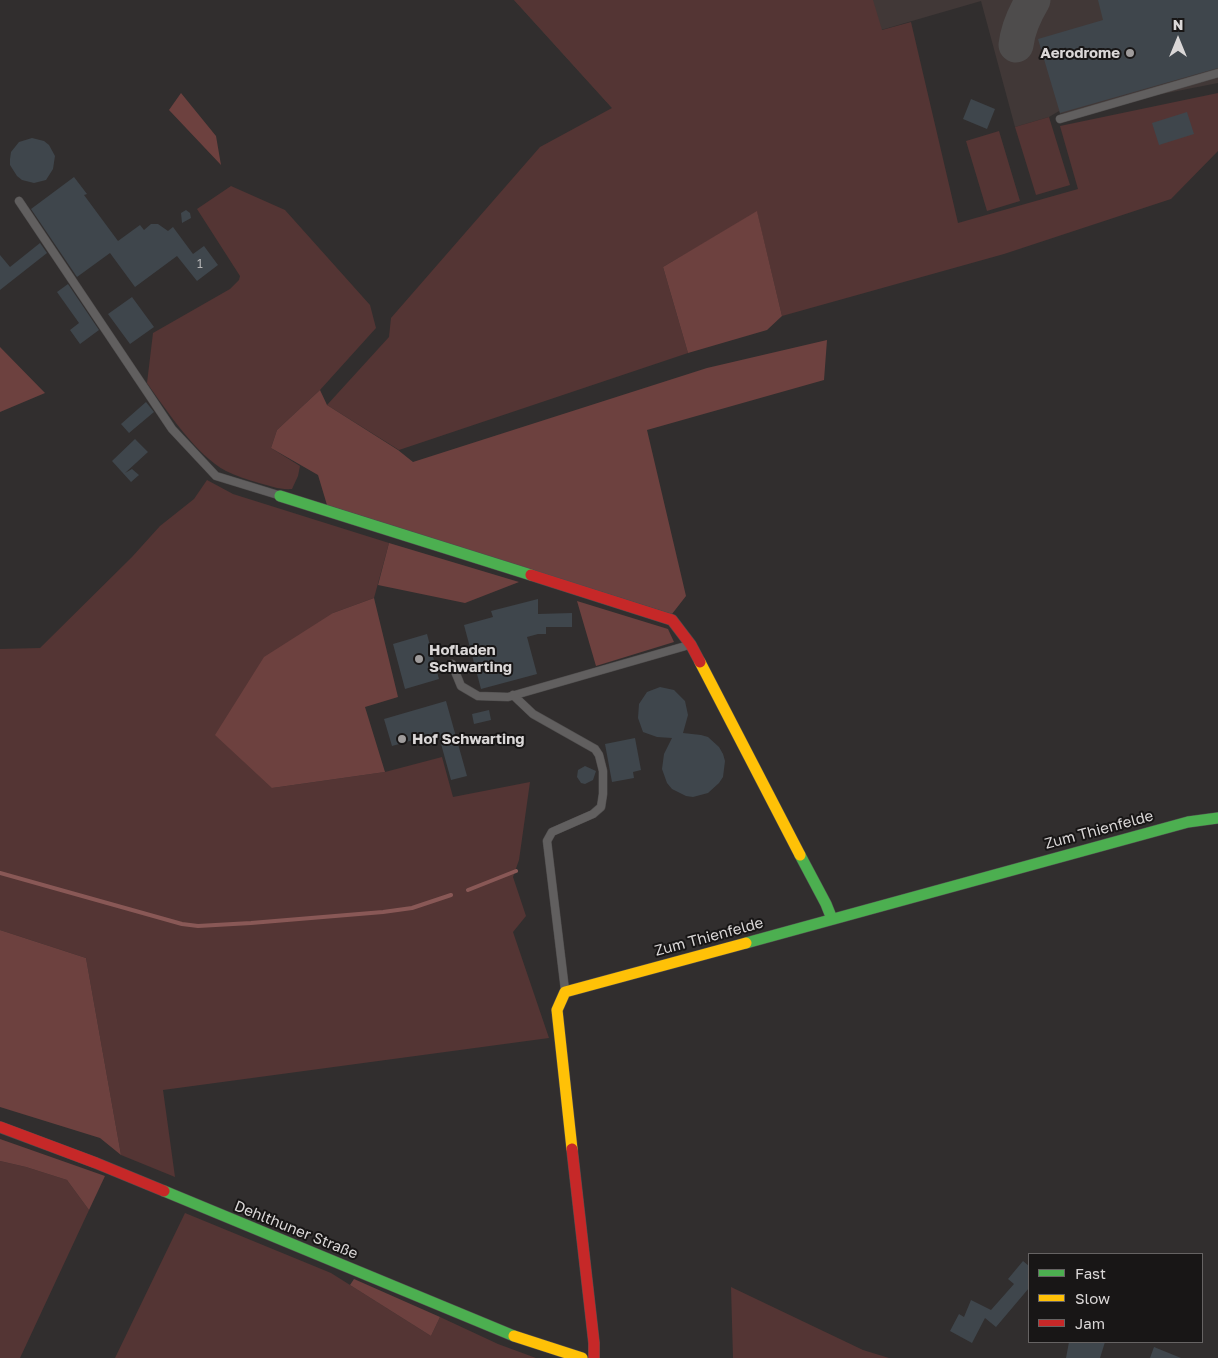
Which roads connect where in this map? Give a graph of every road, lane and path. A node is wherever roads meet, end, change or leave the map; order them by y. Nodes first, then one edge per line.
1 (1218, 73) edge
2 (1060, 119) dead end
3 (19, 201) dead end
4 (280, 496) joint
5 (691, 645) junction
6 (452, 664) dead end
7 (514, 695) junction
8 (1218, 818) edge
9 (832, 919) junction
10 (565, 992) junction
11 (0, 1127) edge
12 (582, 1358) edge
13 (594, 1358) edge

1 - 2 lane
3 - 4 lane
4 - 5 street
5 - 7 lane
5 - 9 street
6 - 7 lane
7 - 10 lane
8 - 9 street, Zum Thienfelde
9 - 10 street, Zum Thienfelde
10 - 13 street
11 - 12 street, Dehlthuner Straße

